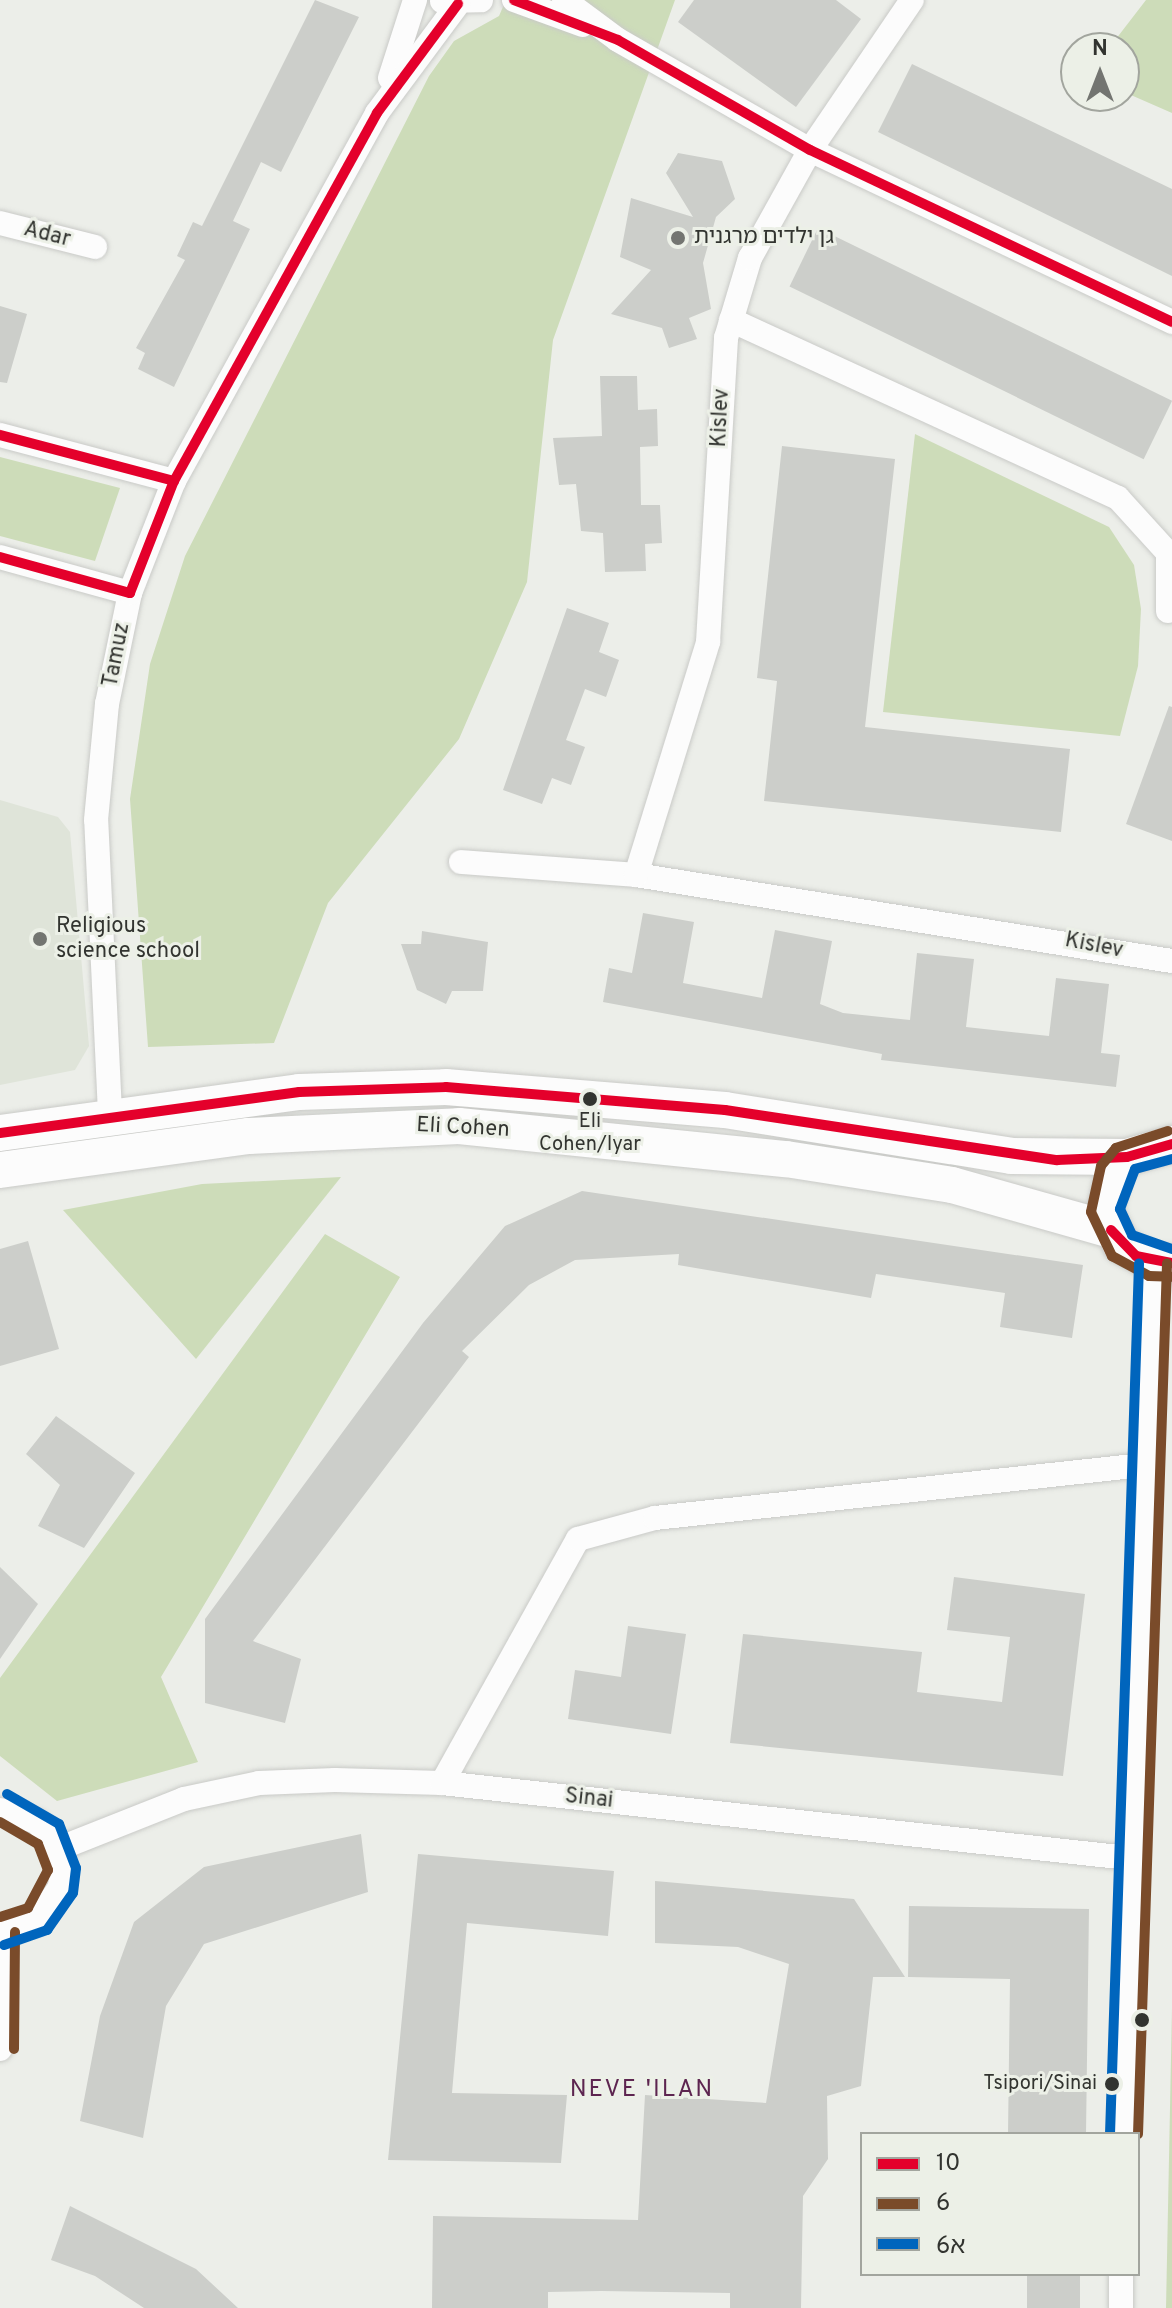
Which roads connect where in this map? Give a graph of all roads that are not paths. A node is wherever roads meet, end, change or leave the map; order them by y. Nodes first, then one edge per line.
1 (415, 0) edge
2 (514, 0) edge
3 (564, 0) edge
4 (912, 0) edge
5 (459, 1) edge
6 (618, 40) junction
7 (377, 113) junction
8 (810, 150) junction
9 (0, 223) edge
10 (95, 247) dead end
11 (731, 320) junction
12 (1172, 322) edge
13 (0, 435) edge
14 (174, 481) junction
15 (0, 557) edge
16 (130, 593) junction
17 (1168, 611) dead end
18 (461, 862) dead end
19 (636, 875) junction
20 (1172, 961) edge
21 (110, 1113) junction
22 (0, 1133) edge
23 (1172, 1144) edge
24 (1127, 1157) junction
25 (0, 1170) edge
26 (1111, 1230) junction
27 (1162, 1263) edge
28 (1146, 1465) junction
29 (442, 1783) junction
30 (2, 1809) edge
31 (58, 1849) junction
32 (1128, 1858) junction
33 (0, 1932) edge
34 (0, 2049) edge
35 (1124, 2132) edge
36 (1121, 2276) edge
37 (1121, 2308) edge

1 - 7 street, Tamuz
2 - 6 street
3 - 6 street
4 - 8 street, Kislev
5 - 7 street, Tamuz
6 - 8 street
7 - 14 street, Tamuz
8 - 11 street, Kislev
8 - 12 street
9 - 10 street, Adar
11 - 17 street
11 - 19 street, Kislev
13 - 14 street
14 - 16 street, Tamuz
15 - 16 street
16 - 21 street, Tamuz
18 - 19 street, Kislev
19 - 20 street, Kislev
21 - 22 street, Eli Cohen
21 - 24 street, Eli Cohen
23 - 24 street, Eli Cohen
24 - 26 street
25 - 26 street, Eli Cohen
26 - 27 street
27 - 28 street
28 - 29 street
28 - 32 street
29 - 31 street, Sinai
29 - 32 street, Sinai
30 - 31 street
31 - 33 street
32 - 35 street
33 - 34 street
36 - 37 street

